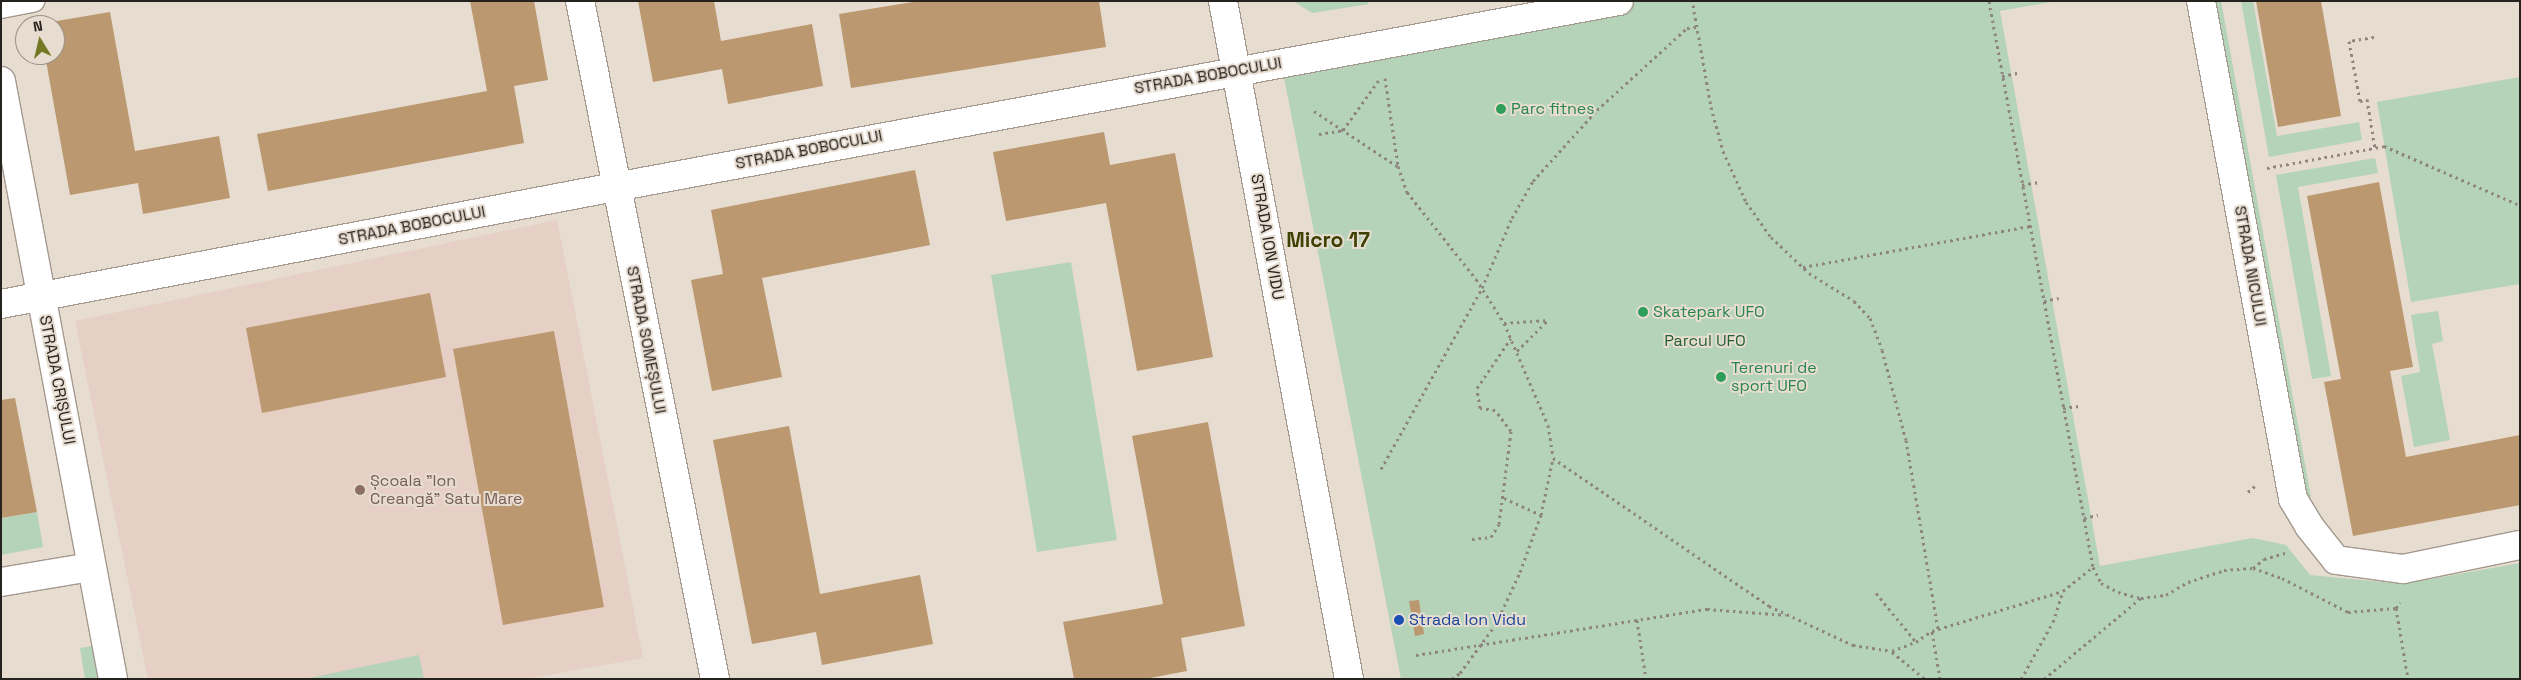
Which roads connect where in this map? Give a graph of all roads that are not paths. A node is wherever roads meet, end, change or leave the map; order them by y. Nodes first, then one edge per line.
1 (33, 1) edge
2 (580, 1) edge
3 (1223, 1) edge
4 (1619, 1) edge
5 (2201, 1) edge
6 (1, 7) edge
7 (1236, 71) junction
8 (1, 81) edge
9 (615, 186) junction
10 (41, 297) junction
11 (1, 304) edge
12 (2520, 545) edge
13 (92, 567) junction
14 (1, 582) edge
15 (113, 679) edge
16 (714, 679) edge
17 (1349, 679) edge

1 - 6 lane
2 - 9 street, STRADA SOMEȘULUI
3 - 7 street, STRADA ION VIDU
4 - 7 street, STRADA BOBOCULUI
5 - 12 street, STRADA NICULUI
7 - 9 street, STRADA BOBOCULUI
7 - 17 street, STRADA ION VIDU
8 - 10 street, STRADA CRIȘULUI
9 - 10 street, STRADA BOBOCULUI
9 - 16 street, STRADA SOMEȘULUI
10 - 11 street, STRADA BOBOCULUI
10 - 13 street, STRADA CRIȘULUI
13 - 14 street
13 - 15 street, STRADA CRIȘULUI

